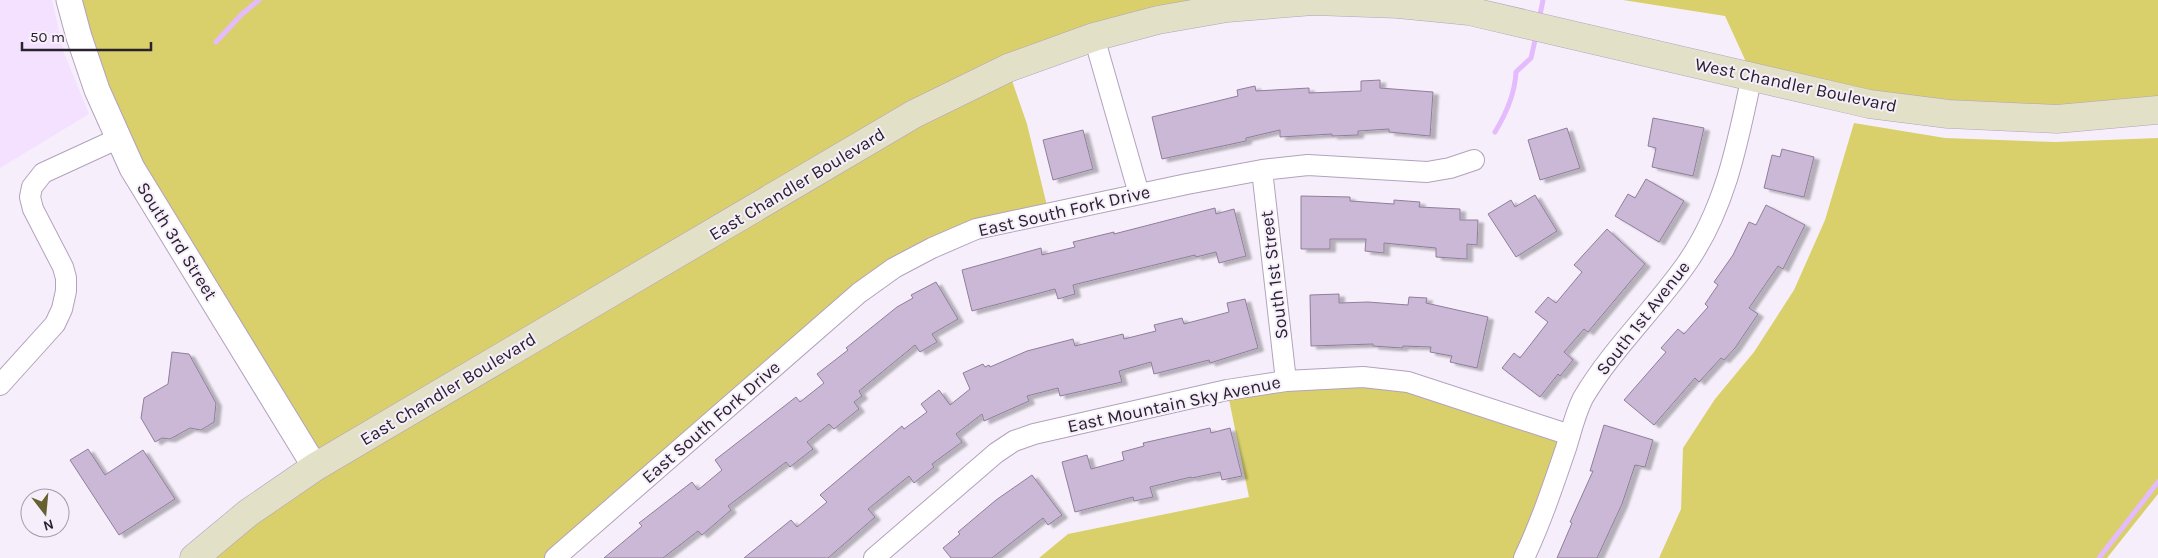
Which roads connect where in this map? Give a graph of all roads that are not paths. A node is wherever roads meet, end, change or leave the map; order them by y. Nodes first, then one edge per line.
1 (69, 0) edge
2 (1470, 6) edge
3 (1094, 37) junction
4 (1752, 75) junction
5 (2158, 110) edge
6 (117, 139) junction
7 (1474, 160) dead end
8 (1262, 170) junction
9 (1138, 194) junction
10 (1286, 381) junction
11 (0, 385) edge
12 (1570, 435) junction
13 (315, 467) junction
14 (194, 558) edge
15 (555, 558) edge
16 (874, 558) edge
17 (1524, 558) edge

1 - 6 street, South 3rd Street
2 - 3 main road, East Chandler Boulevard
2 - 4 main road, West Chandler Boulevard
3 - 9 street
3 - 13 main road, East Chandler Boulevard
4 - 5 main road, West Chandler Boulevard
4 - 12 street, South 1st Avenue
6 - 11 street
6 - 13 street, South 3rd Street
7 - 8 street, East South Fork Drive
8 - 9 street, East South Fork Drive
8 - 10 street, South 1st Street
9 - 15 street, East South Fork Drive
10 - 12 street, East Mountain Sky Avenue
10 - 16 street, East Mountain Sky Avenue
12 - 17 street, South 1st Avenue
13 - 14 main road, East Chandler Boulevard

